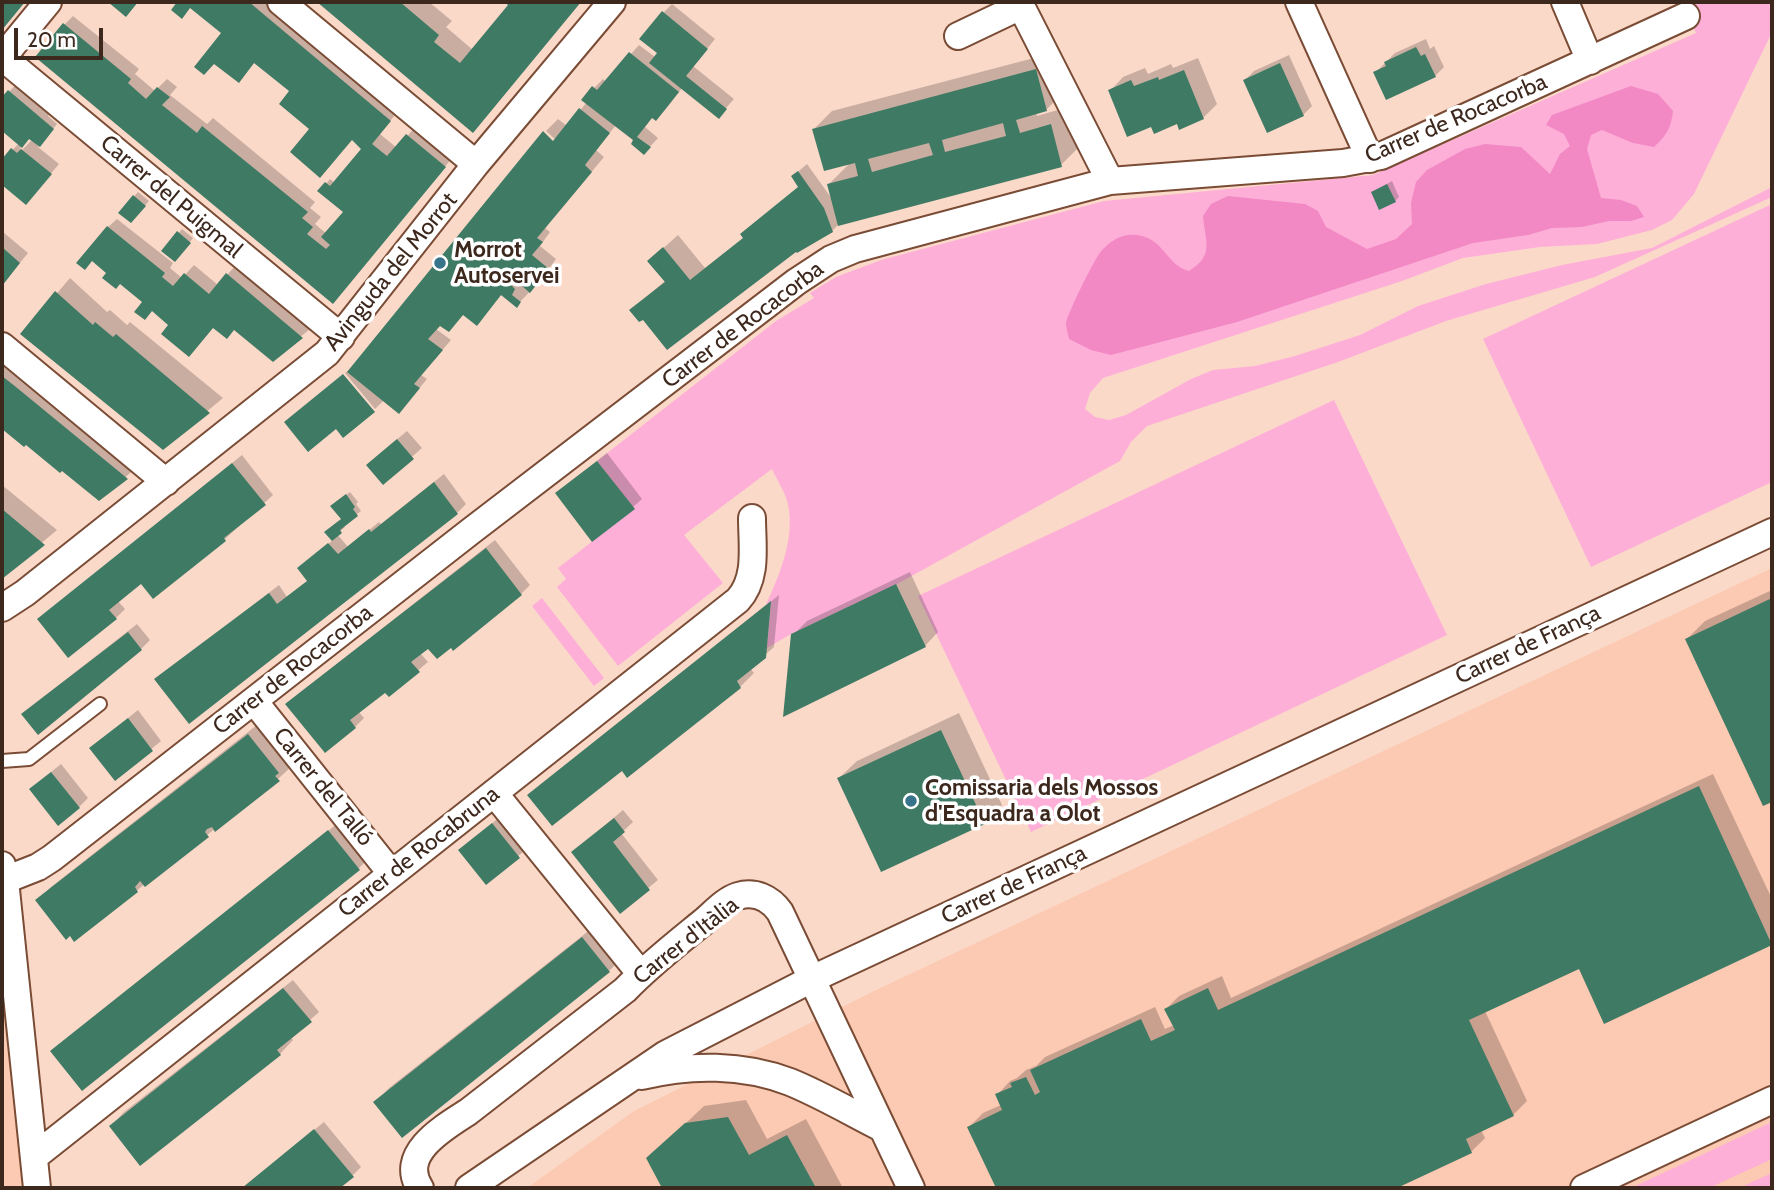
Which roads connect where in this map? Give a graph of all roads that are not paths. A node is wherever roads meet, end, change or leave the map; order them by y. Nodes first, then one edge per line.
1 (48, 2) edge
2 (281, 2) edge
3 (612, 2) edge
4 (1299, 2) edge
5 (1565, 2) edge
6 (1686, 16) dead end
7 (958, 36) dead end
8 (2, 57) edge
9 (1590, 61) junction
10 (1370, 159) junction
11 (476, 164) junction
12 (1110, 181) junction
13 (341, 337) junction
14 (2, 346) edge
15 (166, 482) junction
16 (752, 518) dead end
17 (1772, 532) edge
18 (2, 608) edge
19 (254, 701) junction
20 (100, 704) dead end
21 (2, 761) edge
22 (494, 793) junction
23 (4, 872) edge
24 (391, 873) junction
25 (640, 973) junction
26 (812, 979) junction
27 (623, 1081) junction
28 (1772, 1100) edge
29 (882, 1128) junction
30 (34, 1157) junction
31 (37, 1188) edge
32 (420, 1188) edge
33 (469, 1188) edge
34 (911, 1188) edge
35 (1584, 1188) edge

1 - 8 street
2 - 11 street
3 - 11 street, Avinguda del Morrot
4 - 10 street
5 - 9 street
6 - 9 street, Carrer de Rocacorba
7 - 12 street
8 - 13 street, Carrer del Puigmal
9 - 10 street, Carrer de Rocacorba
10 - 12 street, Carrer de Rocacorba
11 - 13 street, Avinguda del Morrot
12 - 19 street, Carrer de Rocacorba
13 - 15 street, Avinguda del Morrot
14 - 15 street
15 - 18 street, Avinguda del Morrot
16 - 22 street, Carrer de Rocabruna
17 - 26 street, Carrer de França
19 - 23 street, Carrer de Rocacorba
19 - 24 street, Carrer del Talló
20 - 21 lane
22 - 24 street, Carrer de Rocabruna
22 - 25 street
23 - 30 street
24 - 30 street, Carrer de Rocabruna
25 - 26 street, Carrer d'Itàlia
25 - 32 street, Carrer d'Itàlia
26 - 27 street, Carrer de França
26 - 29 street, Carrer d'Itàlia
27 - 29 street
27 - 33 street, Carrer de França
28 - 35 street
29 - 34 street, Carrer d'Itàlia
30 - 31 street

